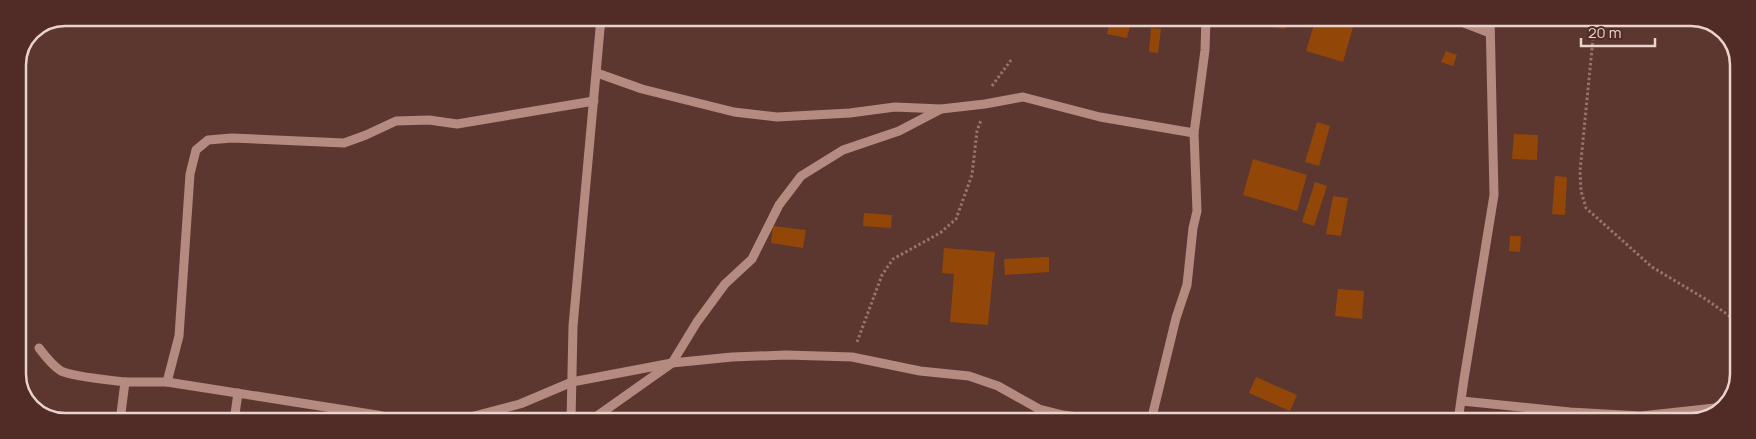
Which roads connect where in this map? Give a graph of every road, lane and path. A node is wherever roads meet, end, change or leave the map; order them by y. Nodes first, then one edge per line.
1 (600, 26) edge
2 (1206, 26) edge
3 (1472, 26) edge
4 (1490, 26) edge
5 (1594, 26) edge
6 (1490, 33) junction
7 (1011, 60) dead end
8 (597, 73) junction
9 (594, 101) junction
10 (985, 104) junction
11 (941, 109) junction
12 (1194, 133) junction
13 (1730, 316) edge
14 (39, 348) dead end
15 (852, 357) junction
16 (672, 363) junction
17 (125, 382) junction
18 (167, 382) junction
19 (572, 382) junction
20 (238, 393) junction
21 (1462, 401) junction
22 (1708, 409) edge
23 (121, 413) edge
24 (235, 413) edge
25 (364, 413) edge
26 (486, 413) edge
27 (571, 413) edge
28 (601, 413) edge
29 (1055, 413) edge
30 (1153, 413) edge
31 (1460, 413) edge
32 (1588, 413) edge
33 (1669, 413) edge

1 - 8 street
2 - 12 street
3 - 6 street
4 - 6 street
5 - 13 path
6 - 21 street
7 - 10 path
8 - 9 street
8 - 11 street
9 - 18 street
9 - 19 street
10 - 11 street
10 - 12 street
10 - 15 path
11 - 16 street
12 - 30 street
14 - 17 street
15 - 16 street
15 - 29 street
16 - 19 street
16 - 28 street
17 - 18 street
17 - 23 street
18 - 20 street
19 - 26 street
19 - 27 street
20 - 24 street
20 - 25 street
21 - 31 street
21 - 32 street
22 - 33 street

